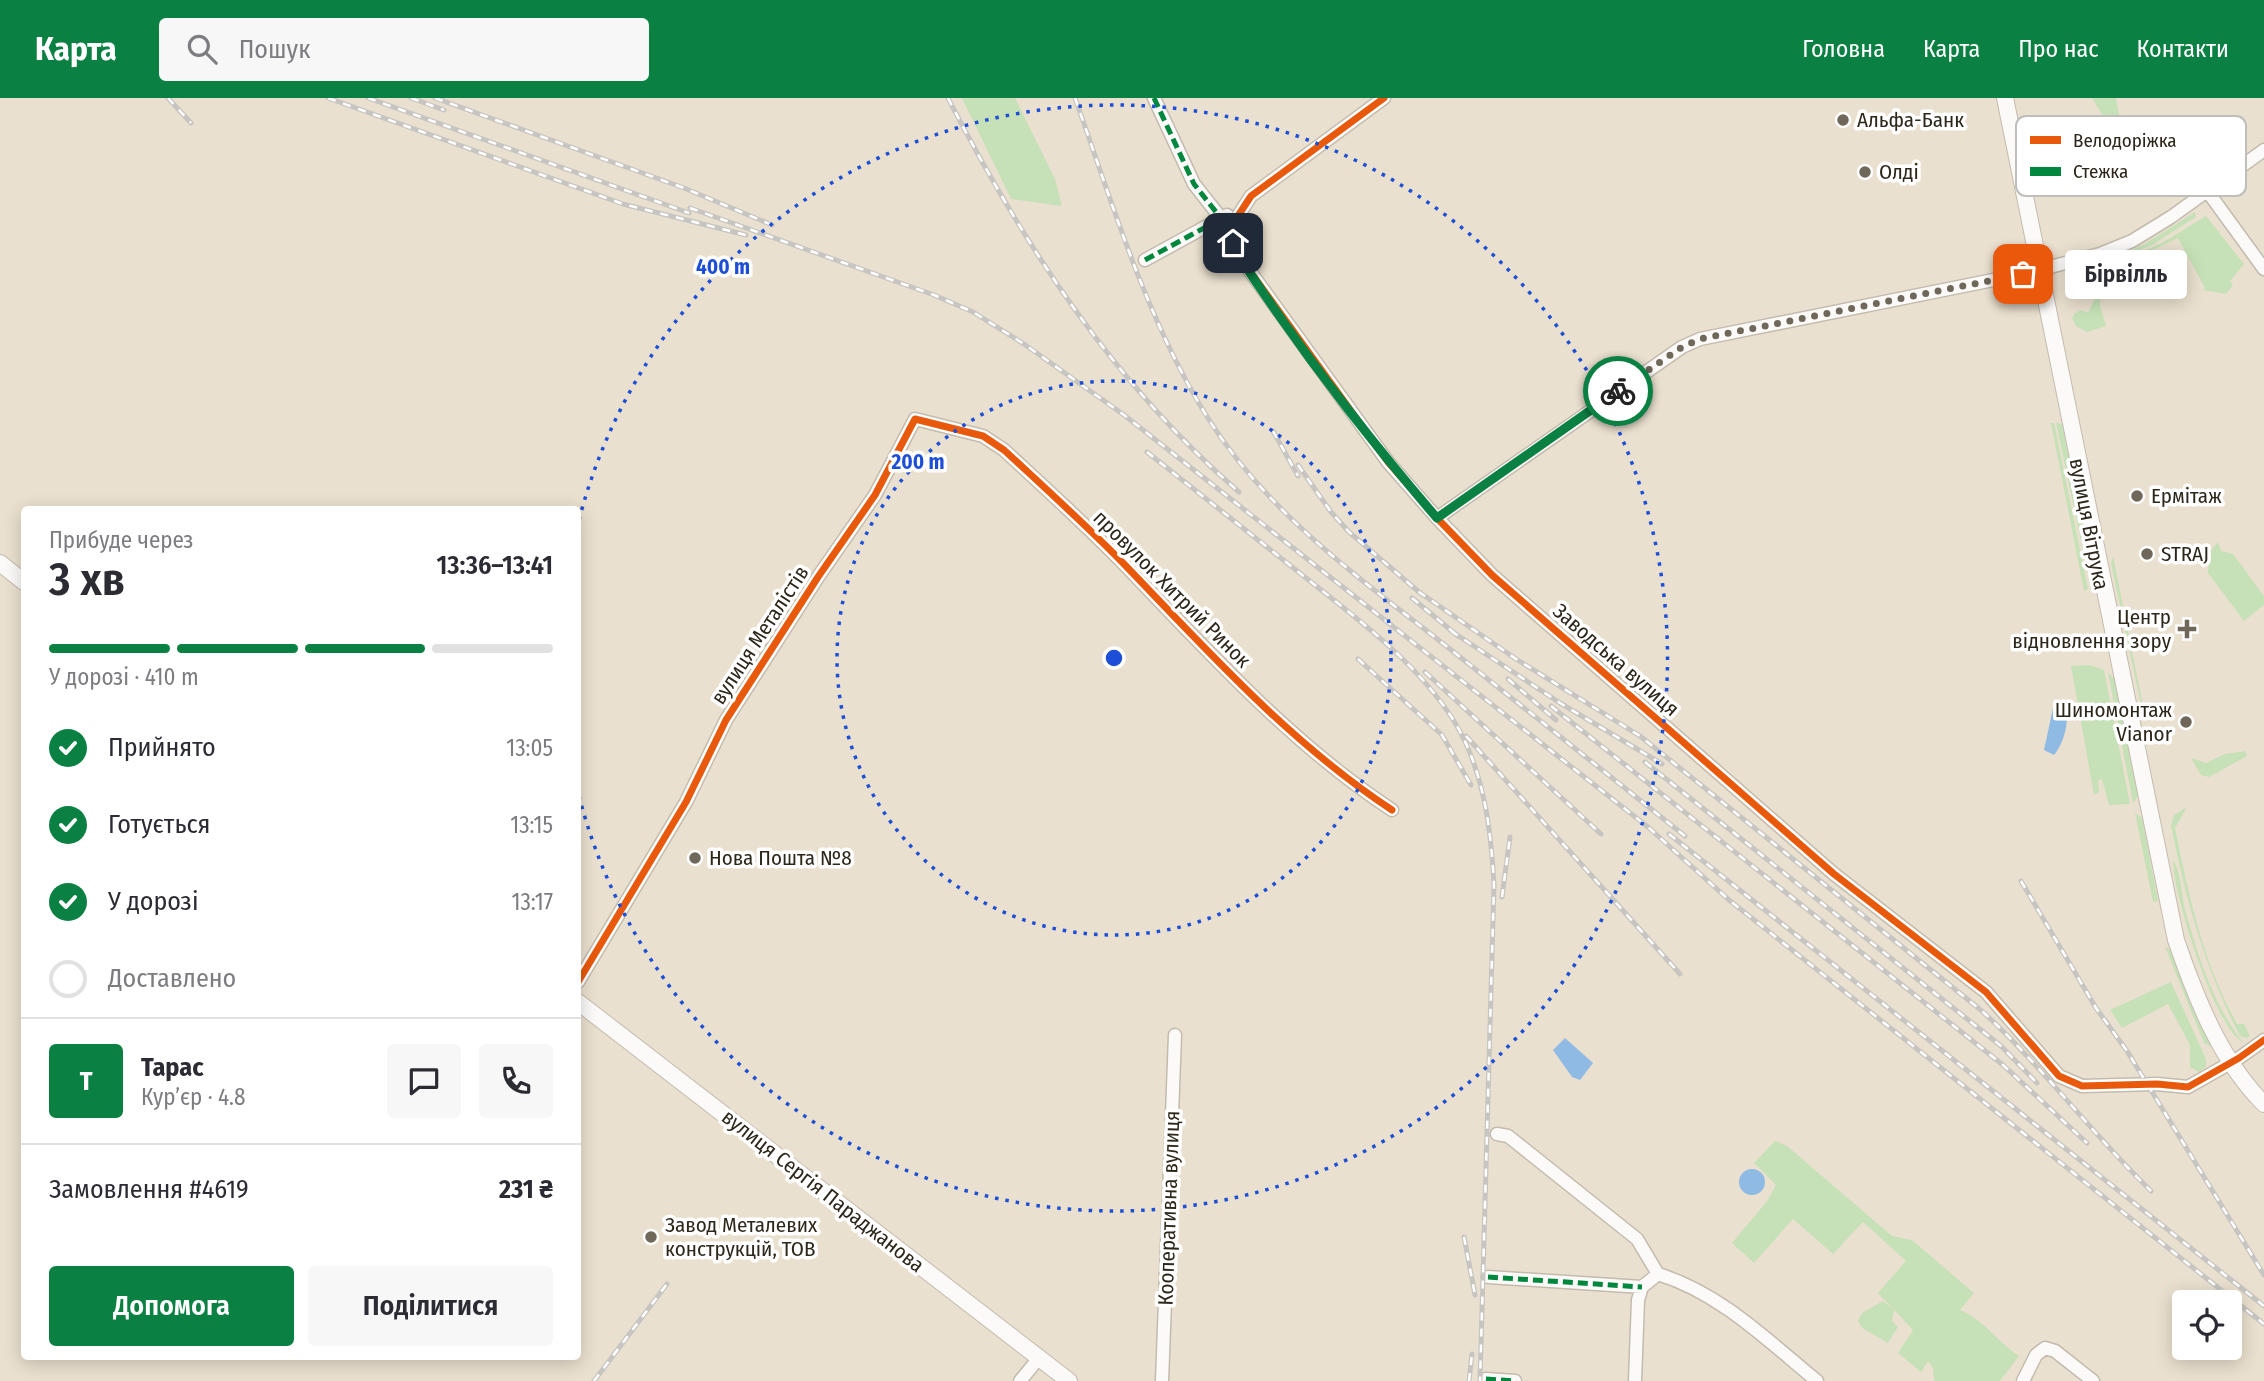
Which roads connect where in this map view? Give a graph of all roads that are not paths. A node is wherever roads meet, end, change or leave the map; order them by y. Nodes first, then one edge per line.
1 (1154, 98) edge
2 (1384, 98) edge
3 (2006, 98) edge
4 (2012, 98) edge
5 (2016, 121) edge
6 (2016, 146) edge
7 (2264, 150) edge
8 (2246, 164) edge
9 (2027, 196) edge
10 (2029, 196) edge
11 (2202, 196) edge
12 (2211, 196) edge
13 (1237, 216) junction
14 (1220, 217) junction
15 (1145, 260) dead end
16 (2042, 269) junction
17 (2264, 269) edge
18 (915, 419) joint
19 (1437, 518) junction
20 (0, 563) edge
21 (21, 580) edge
22 (1392, 810) dead end
23 (581, 977) edge
24 (581, 1004) edge
25 (1175, 1035) dead end
26 (2264, 1040) edge
27 (2235, 1060) junction
28 (2264, 1093) edge
29 (2264, 1104) edge
30 (1497, 1133) dead end
31 (1658, 1274) junction
32 (1489, 1277) dead end
33 (1642, 1287) junction
34 (1039, 1358) junction
35 (1486, 1379) dead end
36 (1020, 1381) edge
37 (1069, 1381) edge
38 (1162, 1381) edge
39 (1515, 1381) edge
40 (1634, 1381) edge
41 (1816, 1381) edge
42 (2023, 1381) edge
43 (2093, 1381) edge

1 - 14 street
2 - 13 street
3 - 6 main road, вулиця Вітрука
4 - 5 main road, вулиця Вітрука
7 - 8 street
9 - 16 main road, вулиця Вітрука
10 - 16 main road, вулиця Вітрука
11 - 16 street
12 - 17 street
13 - 14 street
13 - 19 street, Заводська вулиця
14 - 15 street
16 - 19 street
16 - 27 main road, вулиця Вітрука
18 - 22 street, провулок Хитрий Ринок
18 - 23 street, вулиця Металістів
19 - 27 street, Заводська вулиця
20 - 21 main road
24 - 34 main road, вулиця Сергія Параджанова
25 - 38 street, Кооперативна вулиця
26 - 27 street, Заводська вулиця
27 - 28 main road
27 - 29 main road
30 - 31 street
31 - 33 street
31 - 41 street
32 - 33 street
33 - 40 street
34 - 36 street
34 - 37 main road, вулиця Сергія Параджанова
35 - 39 street
42 - 43 street

